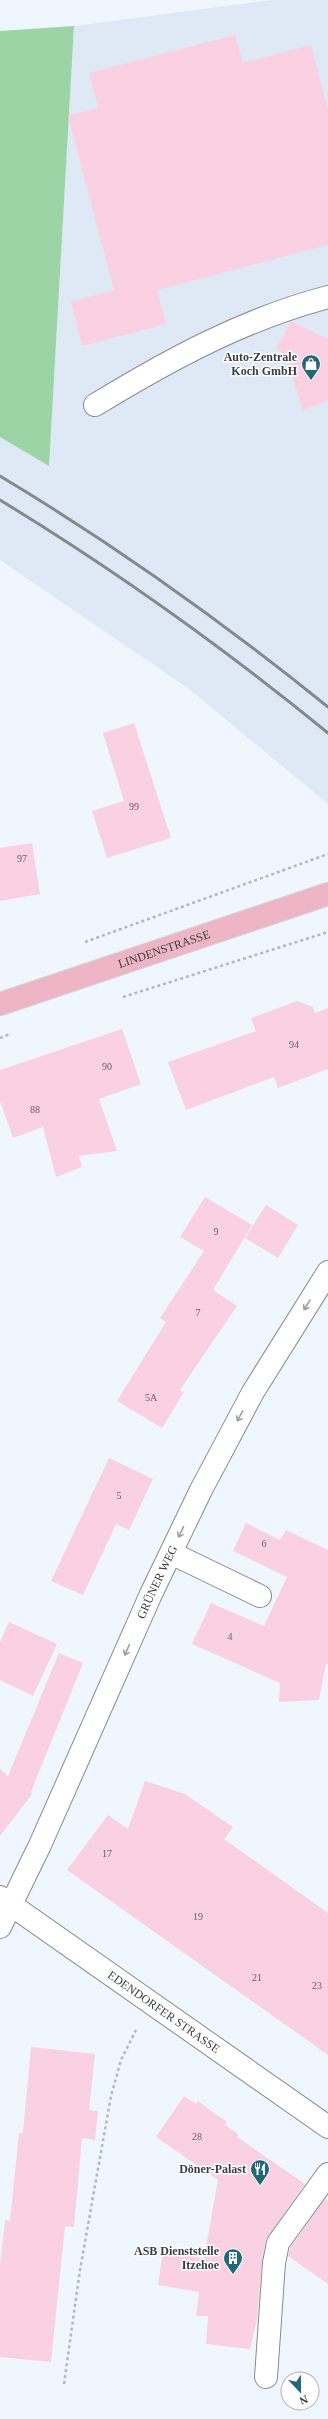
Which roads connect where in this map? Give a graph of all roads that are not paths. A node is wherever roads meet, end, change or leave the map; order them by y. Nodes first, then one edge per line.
1 (328, 297) edge
2 (95, 405) dead end
3 (328, 894) edge
4 (0, 1004) edge
5 (328, 1272) edge
6 (171, 1553) junction
7 (260, 1596) dead end
8 (5, 1901) edge
9 (0, 1927) edge
10 (328, 2127) edge
11 (328, 2174) edge
12 (266, 2377) dead end

1 - 2 street
3 - 4 main road, LINDENSTRASSE
5 -> 6 street, GRÜNER WEG
6 - 7 street
6 -> 8 street, GRÜNER WEG
8 - 9 street, GRÜNER WEG
8 - 10 street, EDENDORFER STRASSE
11 - 12 street

